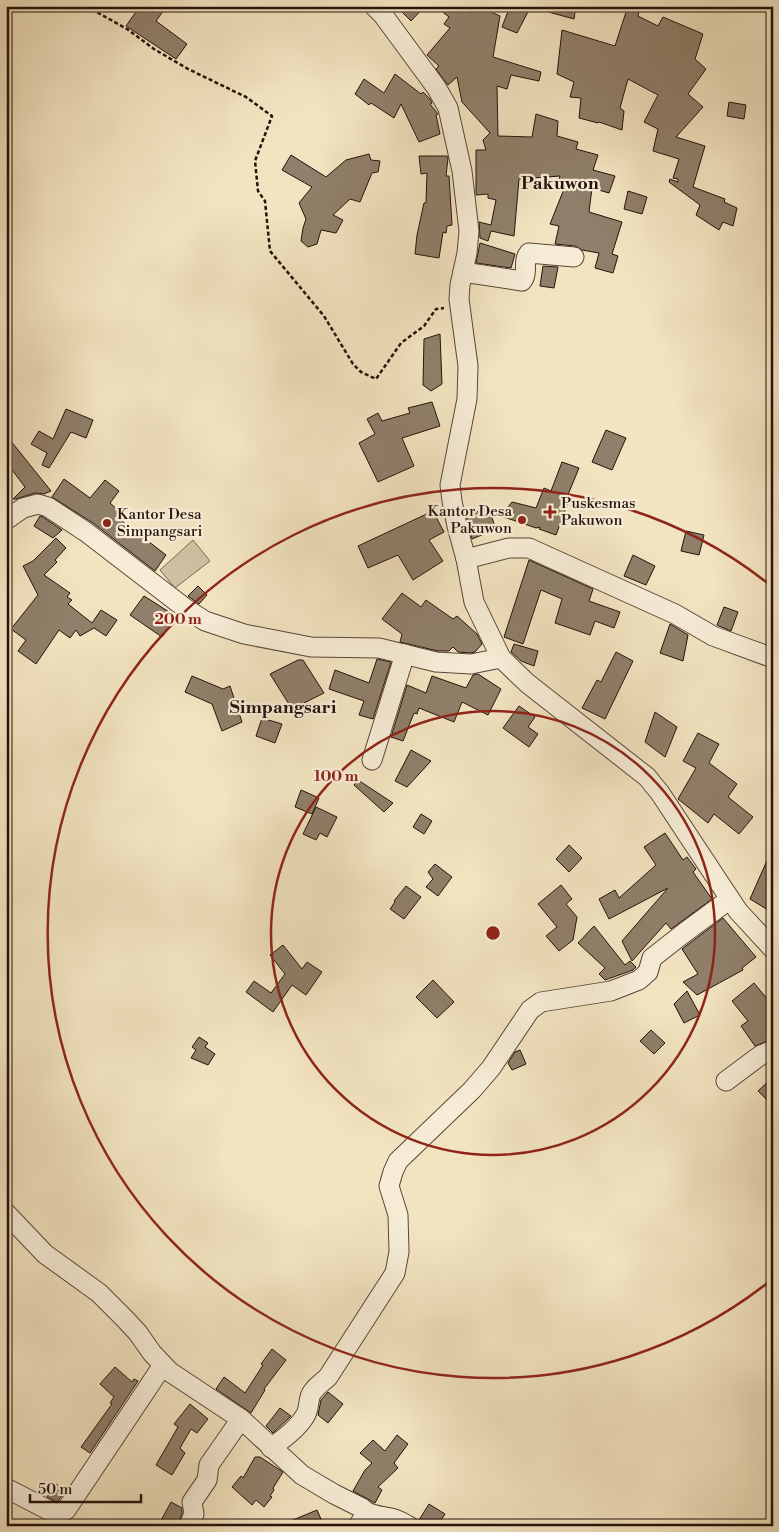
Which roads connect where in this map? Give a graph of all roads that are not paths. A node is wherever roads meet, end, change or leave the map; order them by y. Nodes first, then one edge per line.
1 (374, 6) edge
2 (574, 257) dead end
3 (463, 272) junction
4 (6, 520) edge
5 (466, 559) junction
6 (405, 654) junction
7 (501, 658) junction
8 (773, 658) edge
9 (372, 760) dead end
10 (730, 900) junction
11 (773, 949) edge
12 (773, 1050) edge
13 (726, 1081) dead end
14 (6, 1213) edge
15 (163, 1365) junction
16 (240, 1419) junction
17 (271, 1448) junction
18 (6, 1488) edge
19 (362, 1518) edge
20 (188, 1526) edge
21 (409, 1526) edge

1 - 3 street
2 - 3 street
3 - 5 street
4 - 6 street
5 - 7 street
5 - 8 street
6 - 7 street
6 - 9 street
7 - 10 street
10 - 11 street
10 - 17 street
12 - 13 street
14 - 15 street
15 - 16 street
15 - 18 street
16 - 17 street
16 - 20 street
17 - 19 street
19 - 21 street

